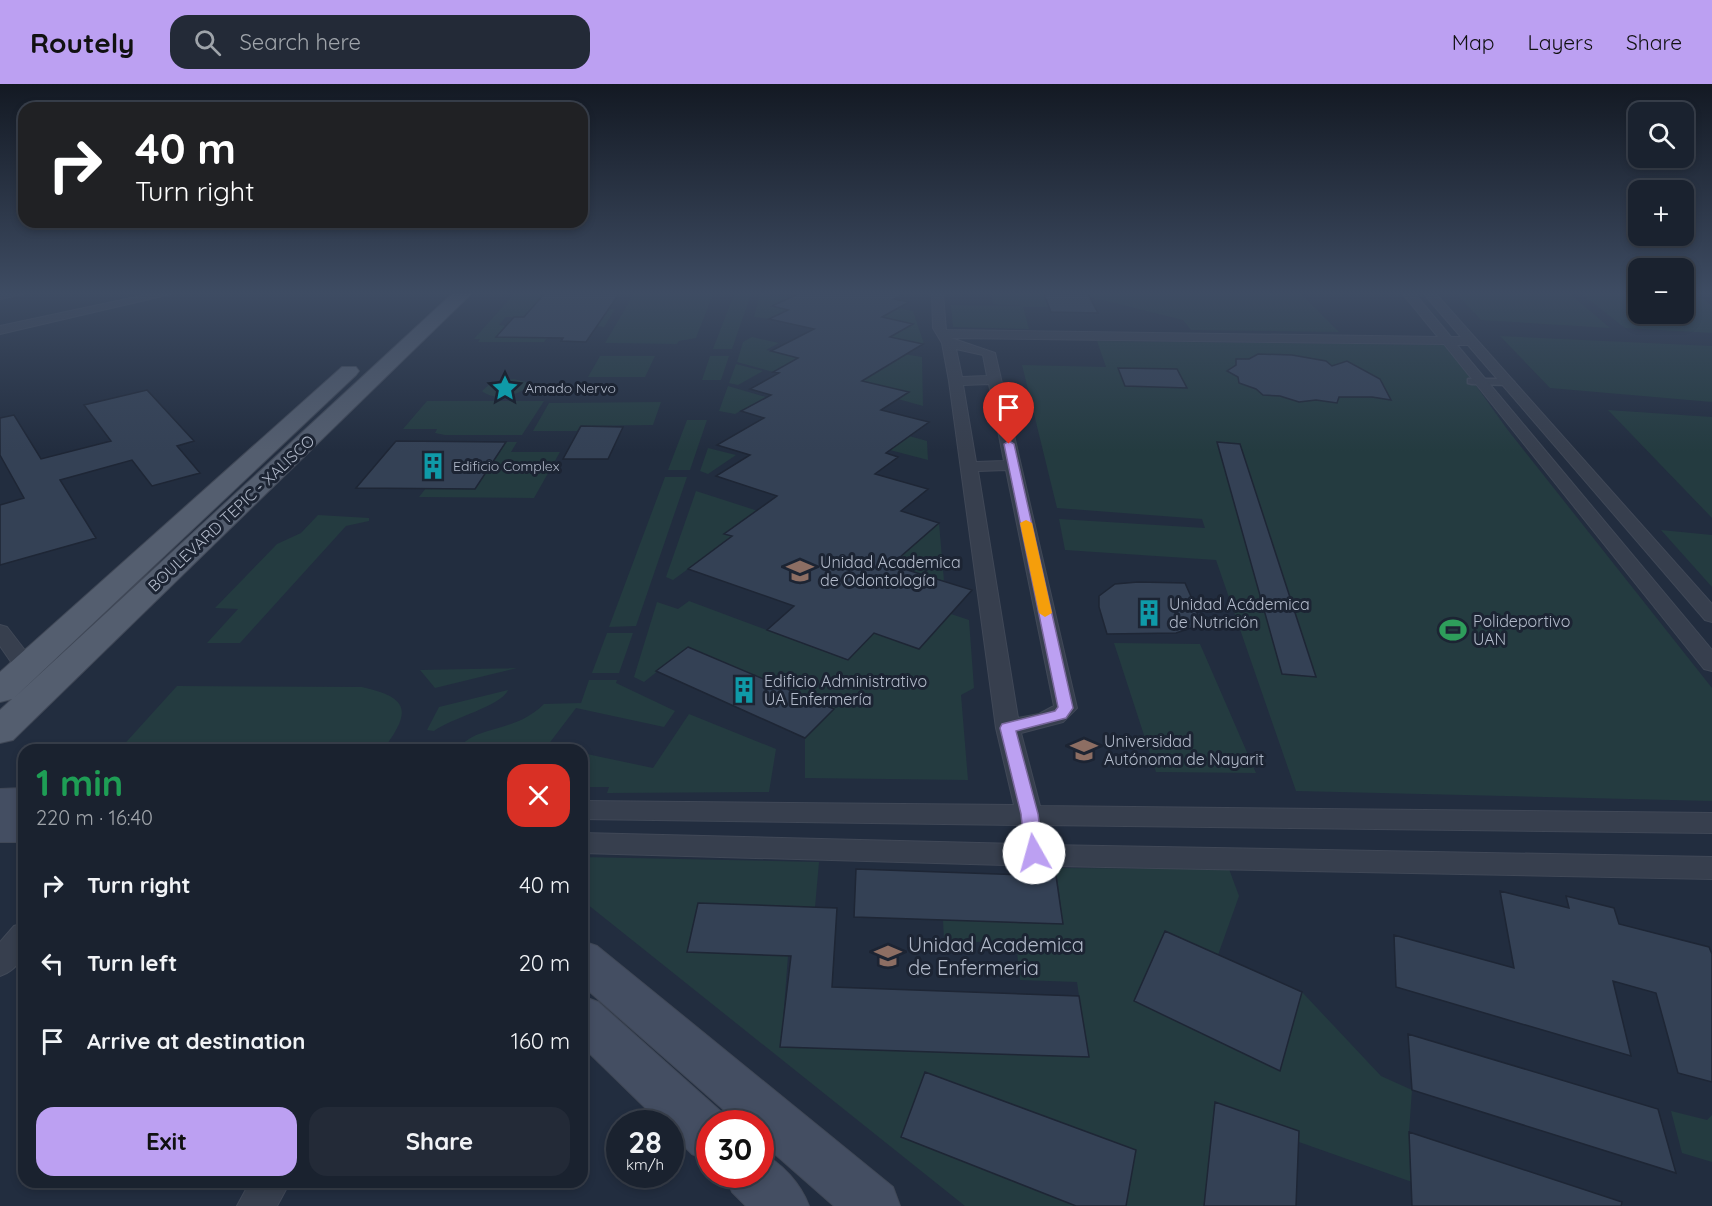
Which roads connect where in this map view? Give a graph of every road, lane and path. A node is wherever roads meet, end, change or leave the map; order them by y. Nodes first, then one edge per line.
1 (377, 346) edge
2 (407, 346) edge
3 (947, 346) edge
4 (970, 346) edge
5 (998, 346) edge
6 (1452, 346) edge
7 (1477, 346) edge
8 (989, 353) junction
9 (995, 380) junction
10 (956, 381) junction
11 (1477, 381) junction
12 (1509, 382) junction
13 (1530, 444) junction
14 (1564, 446) junction
15 (1013, 465) junction
16 (967, 467) junction
17 (1596, 524) junction
18 (1634, 527) junction
19 (1712, 616) edge
20 (0, 631) edge
21 (1712, 664) edge
22 (26, 668) junction
23 (0, 692) edge
24 (1008, 728) junction
25 (0, 731) edge
26 (18, 801) edge
27 (0, 802) edge
28 (588, 810) edge
29 (1029, 814) junction
30 (1712, 823) edge
31 (0, 828) edge
32 (18, 828) edge
33 (588, 843) edge
34 (1034, 853) junction
35 (1712, 868) edge
36 (18, 941) edge
37 (0, 963) edge
38 (588, 964) edge
39 (588, 1022) edge
40 (696, 1123) edge
41 (268, 1188) edge
42 (764, 1188) edge
43 (255, 1206) edge
44 (783, 1206) edge
45 (874, 1206) edge

1 - 22 main road, BOULEVARD TEPIC - XALISCO
2 - 25 main road, BOULEVARD TEPIC - XALISCO
3 - 10 street
4 - 8 street
5 - 8 street
6 - 11 street
7 - 12 street
8 - 9 street
9 - 10 street
9 - 15 street
10 - 16 street
11 - 12 street
11 - 13 street
12 - 14 street
13 - 14 street
13 - 17 street
14 - 18 street
15 - 16 street
15 - 24 street
16 - 24 street
17 - 18 street
17 - 21 street
18 - 19 street
20 - 22 street
22 - 23 main road, BOULEVARD TEPIC - XALISCO
24 - 29 street
26 - 27 main road
28 - 29 street
29 - 30 street
29 - 34 street
31 - 32 main road
33 - 34 street
34 - 35 street
36 - 37 street
38 - 45 main road
39 - 40 main road
41 - 43 street
42 - 44 main road

